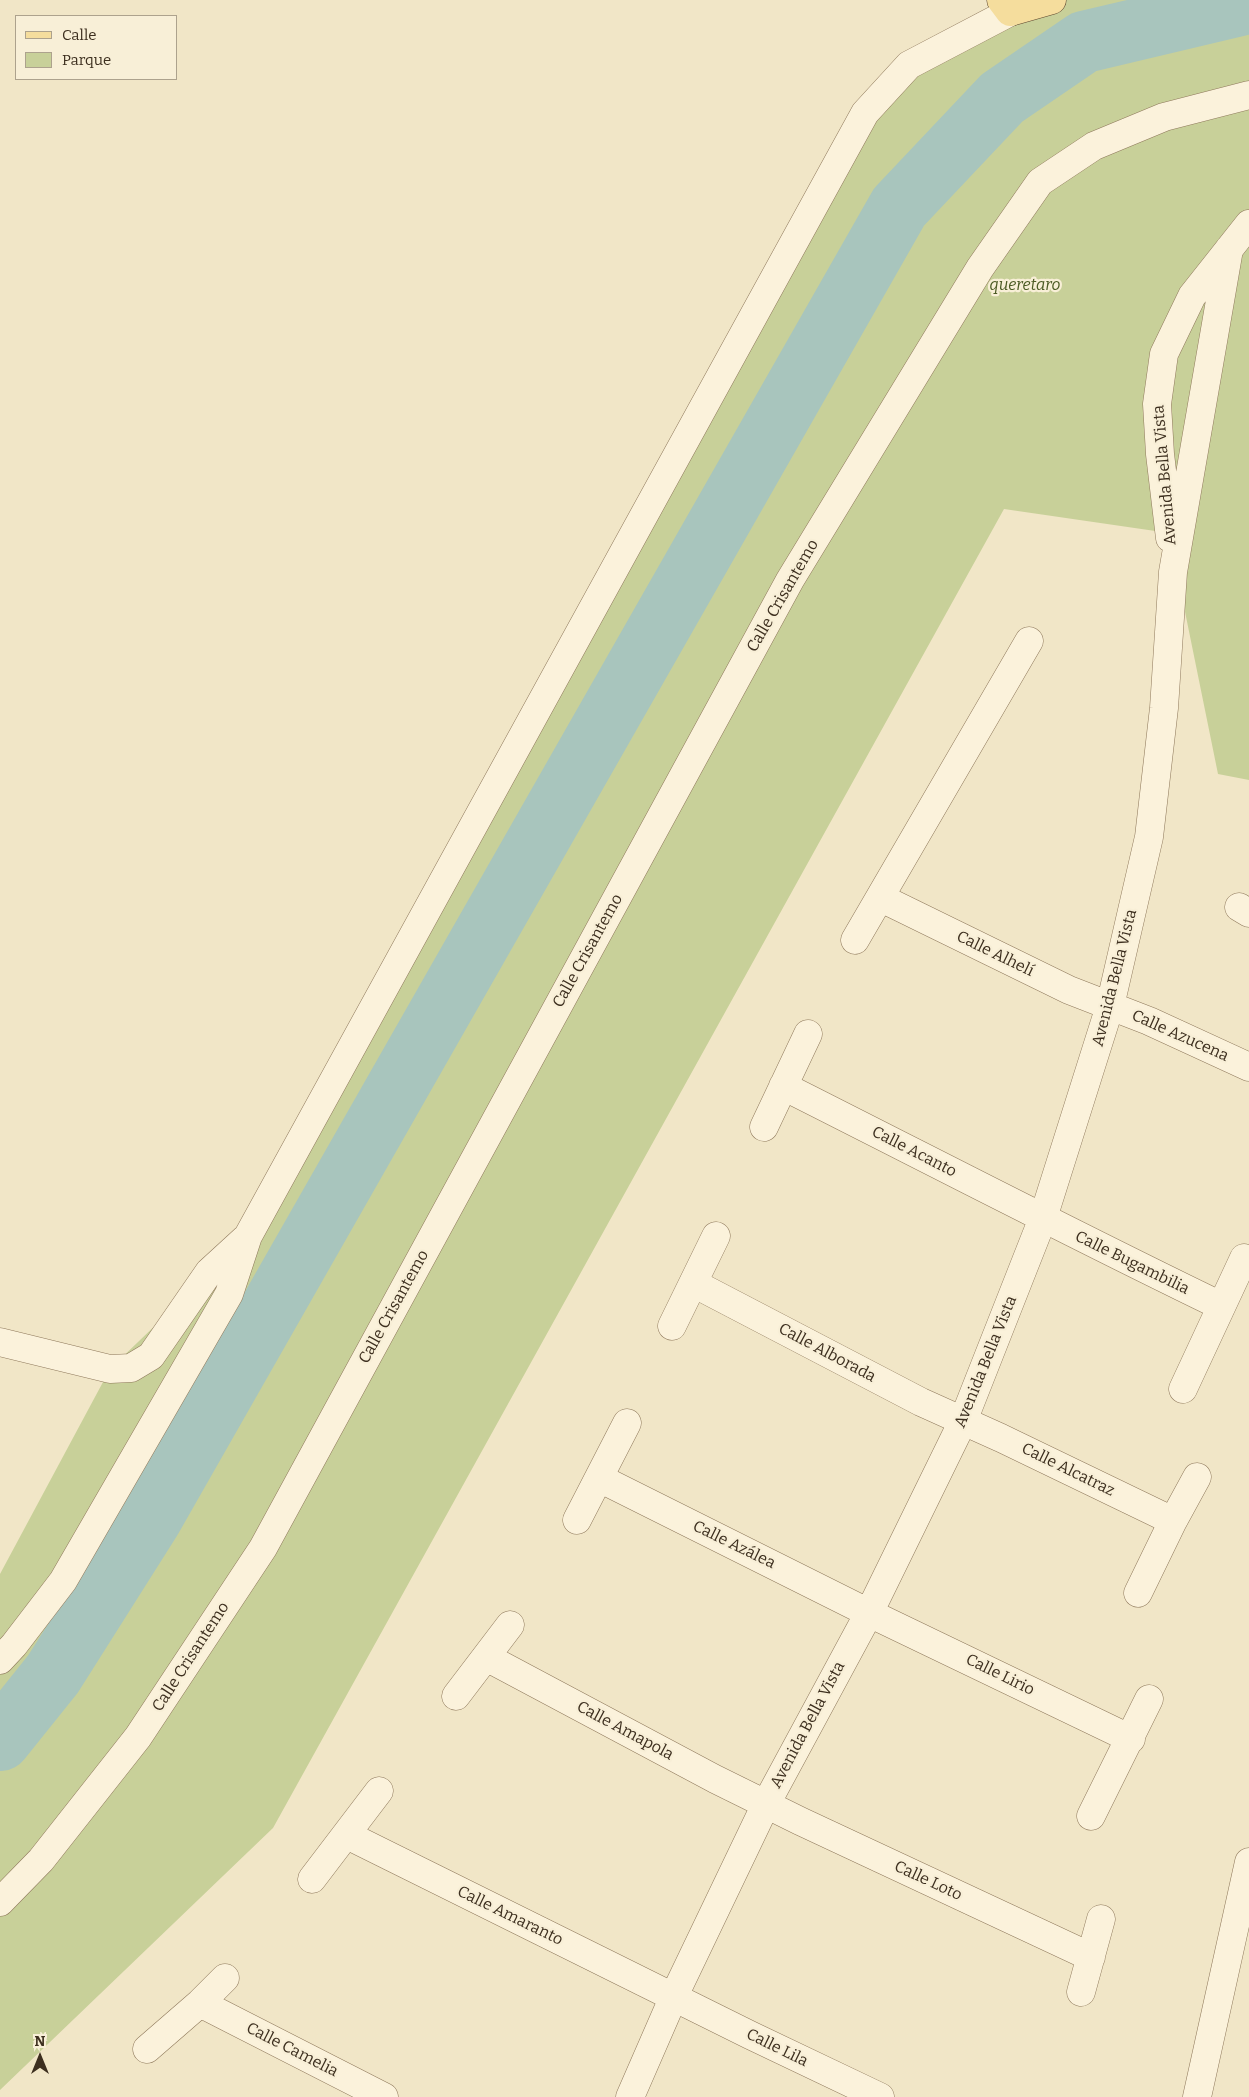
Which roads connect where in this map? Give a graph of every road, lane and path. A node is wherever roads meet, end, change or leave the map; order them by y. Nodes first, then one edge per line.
1 (1052, 0) edge
2 (1005, 6) edge
3 (1249, 95) edge
4 (1249, 224) edge
5 (1229, 249) junction
6 (1173, 572) junction
7 (1029, 641) dead end
8 (881, 898) junction
9 (855, 940) dead end
10 (1110, 1006) junction
11 (808, 1034) dead end
12 (1249, 1067) edge
13 (783, 1086) junction
14 (764, 1127) dead end
15 (1043, 1218) junction
16 (248, 1236) junction
17 (716, 1236) dead end
18 (1244, 1258) dead end
19 (693, 1283) junction
20 (1221, 1306) junction
21 (672, 1326) dead end
22 (0, 1342) edge
23 (1183, 1389) dead end
24 (963, 1421) junction
25 (627, 1423) dead end
26 (1197, 1477) dead end
27 (599, 1478) junction
28 (577, 1520) dead end
29 (1173, 1521) junction
30 (1138, 1593) dead end
31 (869, 1613) junction
32 (510, 1625) dead end
33 (486, 1657) junction
34 (0, 1660) edge
35 (456, 1696) dead end
36 (1149, 1699) dead end
37 (1131, 1738) junction
38 (379, 1791) dead end
39 (766, 1804) junction
40 (1091, 1816) dead end
41 (346, 1835) junction
42 (1249, 1862) edge
43 (312, 1879) dead end
44 (0, 1902) edge
45 (1101, 1919) dead end
46 (1091, 1957) junction
47 (225, 1978) dead end
48 (1081, 1992) dead end
49 (674, 1996) junction
50 (200, 2003) junction
51 (147, 2049) dead end
52 (384, 2097) edge
53 (630, 2097) edge
54 (880, 2097) edge
55 (1196, 2097) edge

1 - 2 main road
2 - 16 street
3 - 44 street, Calle Crisantemo
4 - 5 street, Avenida Bella Vista
5 - 6 street, Avenida Bella Vista
5 - 6 street, Avenida Bella Vista
6 - 10 street, Avenida Bella Vista
7 - 8 street
8 - 9 street
8 - 10 street, Calle Alhelí
10 - 12 street, Calle Azucena
10 - 15 street, Avenida Bella Vista
11 - 13 street
13 - 14 street
13 - 15 street, Calle Acanto
15 - 20 street, Calle Bugambilia
15 - 24 street, Avenida Bella Vista
16 - 22 street
16 - 34 street
17 - 19 street
18 - 20 street
19 - 21 street
19 - 24 street, Calle Alborada
20 - 23 street
24 - 29 street, Calle Alcatraz
24 - 31 street, Avenida Bella Vista
25 - 27 street
26 - 29 street
27 - 28 street
27 - 31 street, Calle Azálea
29 - 30 street
31 - 37 street, Calle Lirio
31 - 39 street, Avenida Bella Vista
32 - 33 street
33 - 35 street
33 - 39 street, Calle Amapola
36 - 37 street
37 - 40 street
38 - 41 street
39 - 46 street, Calle Loto
39 - 49 street, Avenida Bella Vista
41 - 43 street
41 - 49 street, Calle Amaranto
42 - 55 street
45 - 46 street
46 - 48 street
47 - 50 street
49 - 53 street, Avenida Bella Vista
49 - 54 street, Calle Lila
50 - 51 street
50 - 52 street, Calle Camelia

